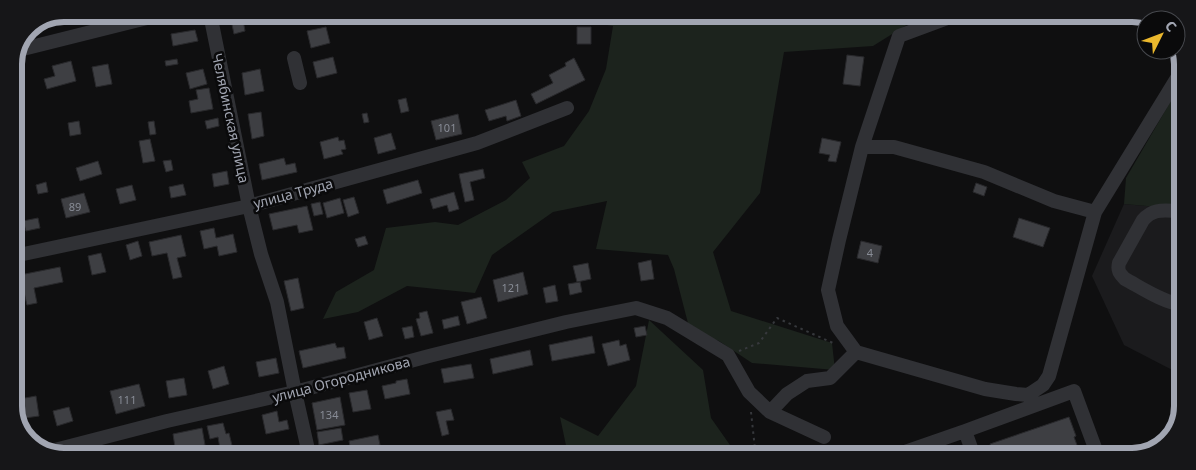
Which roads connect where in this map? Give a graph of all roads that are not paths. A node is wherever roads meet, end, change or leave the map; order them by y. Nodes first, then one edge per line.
1 (131, 22) edge
2 (212, 22) edge
3 (937, 22) edge
4 (26, 48) edge
5 (294, 58) dead end
6 (300, 83) dead end
7 (1173, 85) edge
8 (567, 108) dead end
9 (862, 147) junction
10 (249, 206) junction
11 (1173, 211) edge
12 (1095, 212) junction
13 (23, 254) edge
14 (1174, 304) edge
15 (856, 352) junction
16 (295, 392) junction
17 (770, 412) junction
18 (965, 431) junction
19 (824, 437) dead end
20 (63, 448) edge
21 (308, 448) edge
22 (916, 448) edge
23 (971, 448) edge
24 (1095, 448) edge

1 - 4 street
2 - 10 street, Челябинская улица
3 - 9 street
5 - 6 street
7 - 12 street
8 - 10 street, улица Труда
9 - 12 street
9 - 15 street
10 - 13 street, улица Труда
10 - 16 street, Челябинская улица
11 - 14 street
12 - 15 street
15 - 17 street
16 - 17 street, улица Огородникова
16 - 20 street, улица Огородникова
16 - 21 street, Челябинская улица
17 - 19 street
18 - 22 street
18 - 23 street
18 - 24 street

